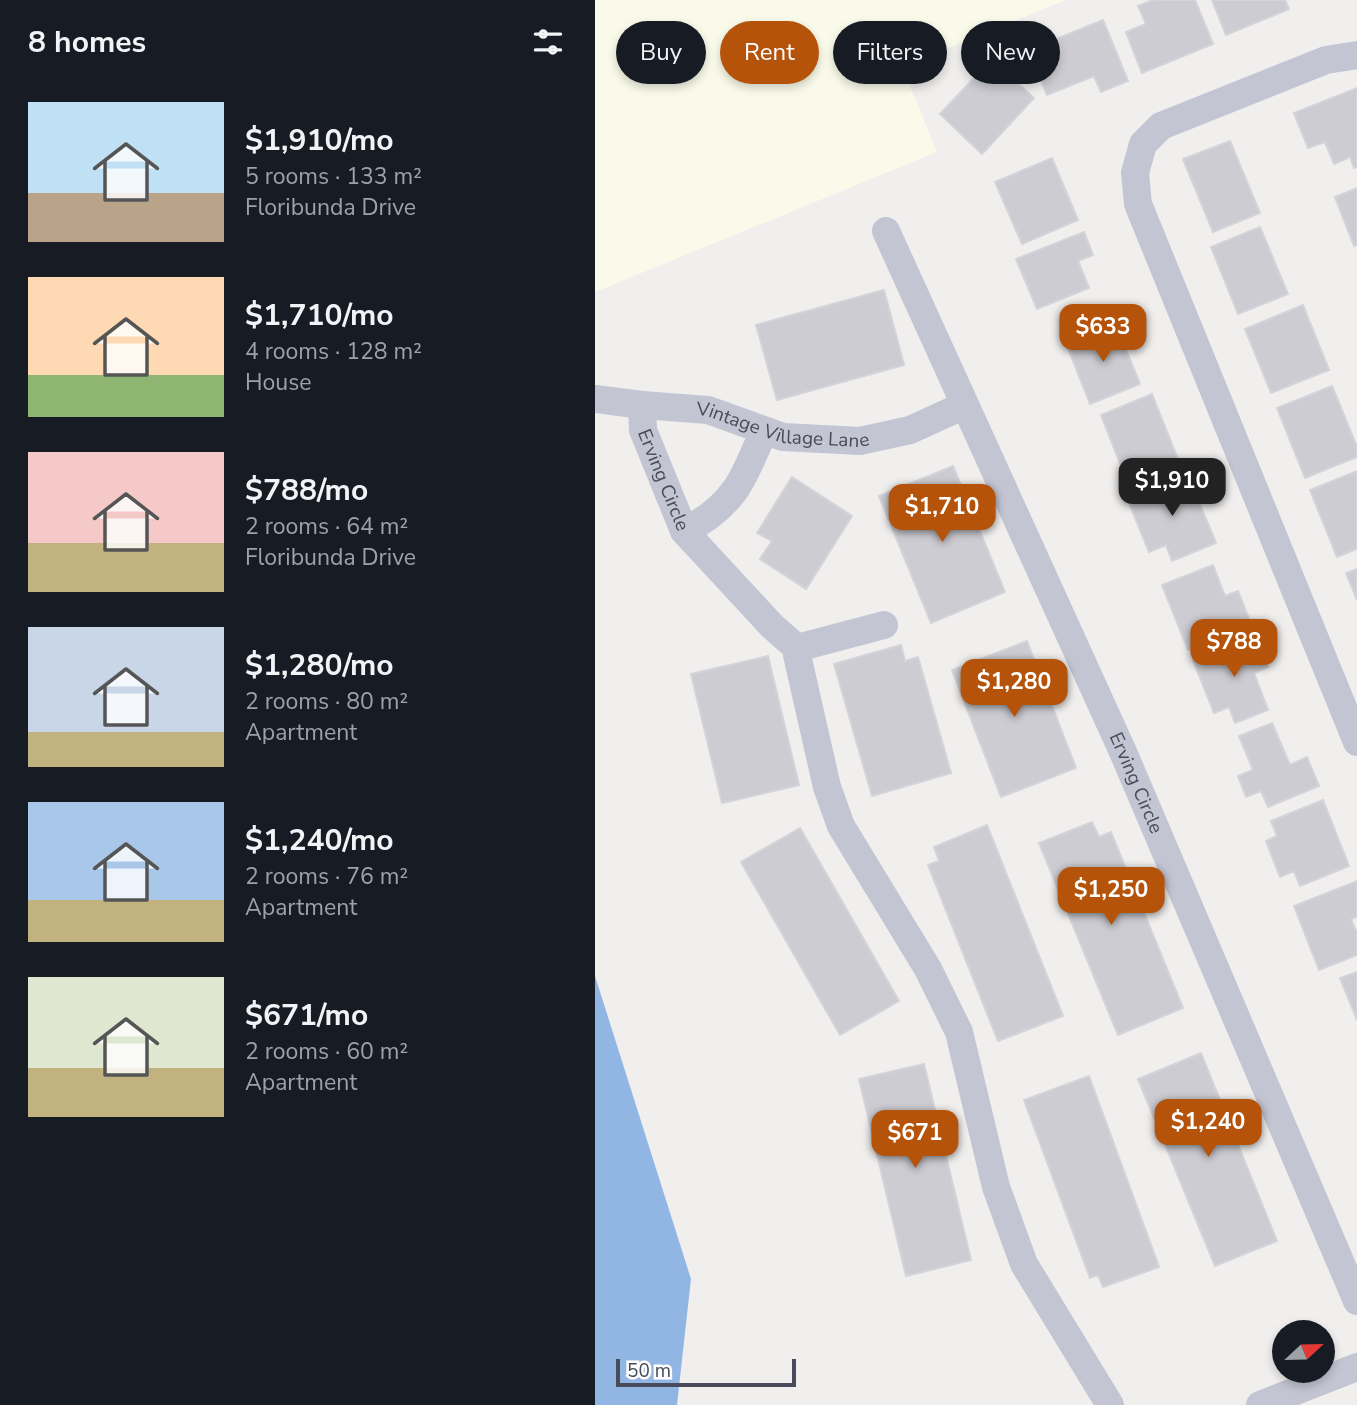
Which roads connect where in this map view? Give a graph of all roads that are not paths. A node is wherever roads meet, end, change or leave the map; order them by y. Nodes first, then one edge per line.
1 (1357, 55) edge
2 (886, 231) dead end
3 (595, 399) edge
4 (642, 405) junction
5 (965, 405) junction
6 (764, 431) junction
7 (684, 531) junction
8 (884, 625) dead end
9 (797, 648) junction
10 (1357, 742) edge
11 (1357, 1301) edge
12 (1357, 1367) edge
13 (1110, 1405) edge
14 (1260, 1405) edge

1 - 10 street
2 - 5 street, Erving Circle
3 - 4 street, Vintage Village Lane
4 - 6 street, Vintage Village Lane
4 - 7 street, Erving Circle
5 - 6 street, Vintage Village Lane
5 - 11 street, Erving Circle
6 - 7 street
7 - 9 street, Erving Circle
8 - 9 street
9 - 13 street
12 - 14 street

